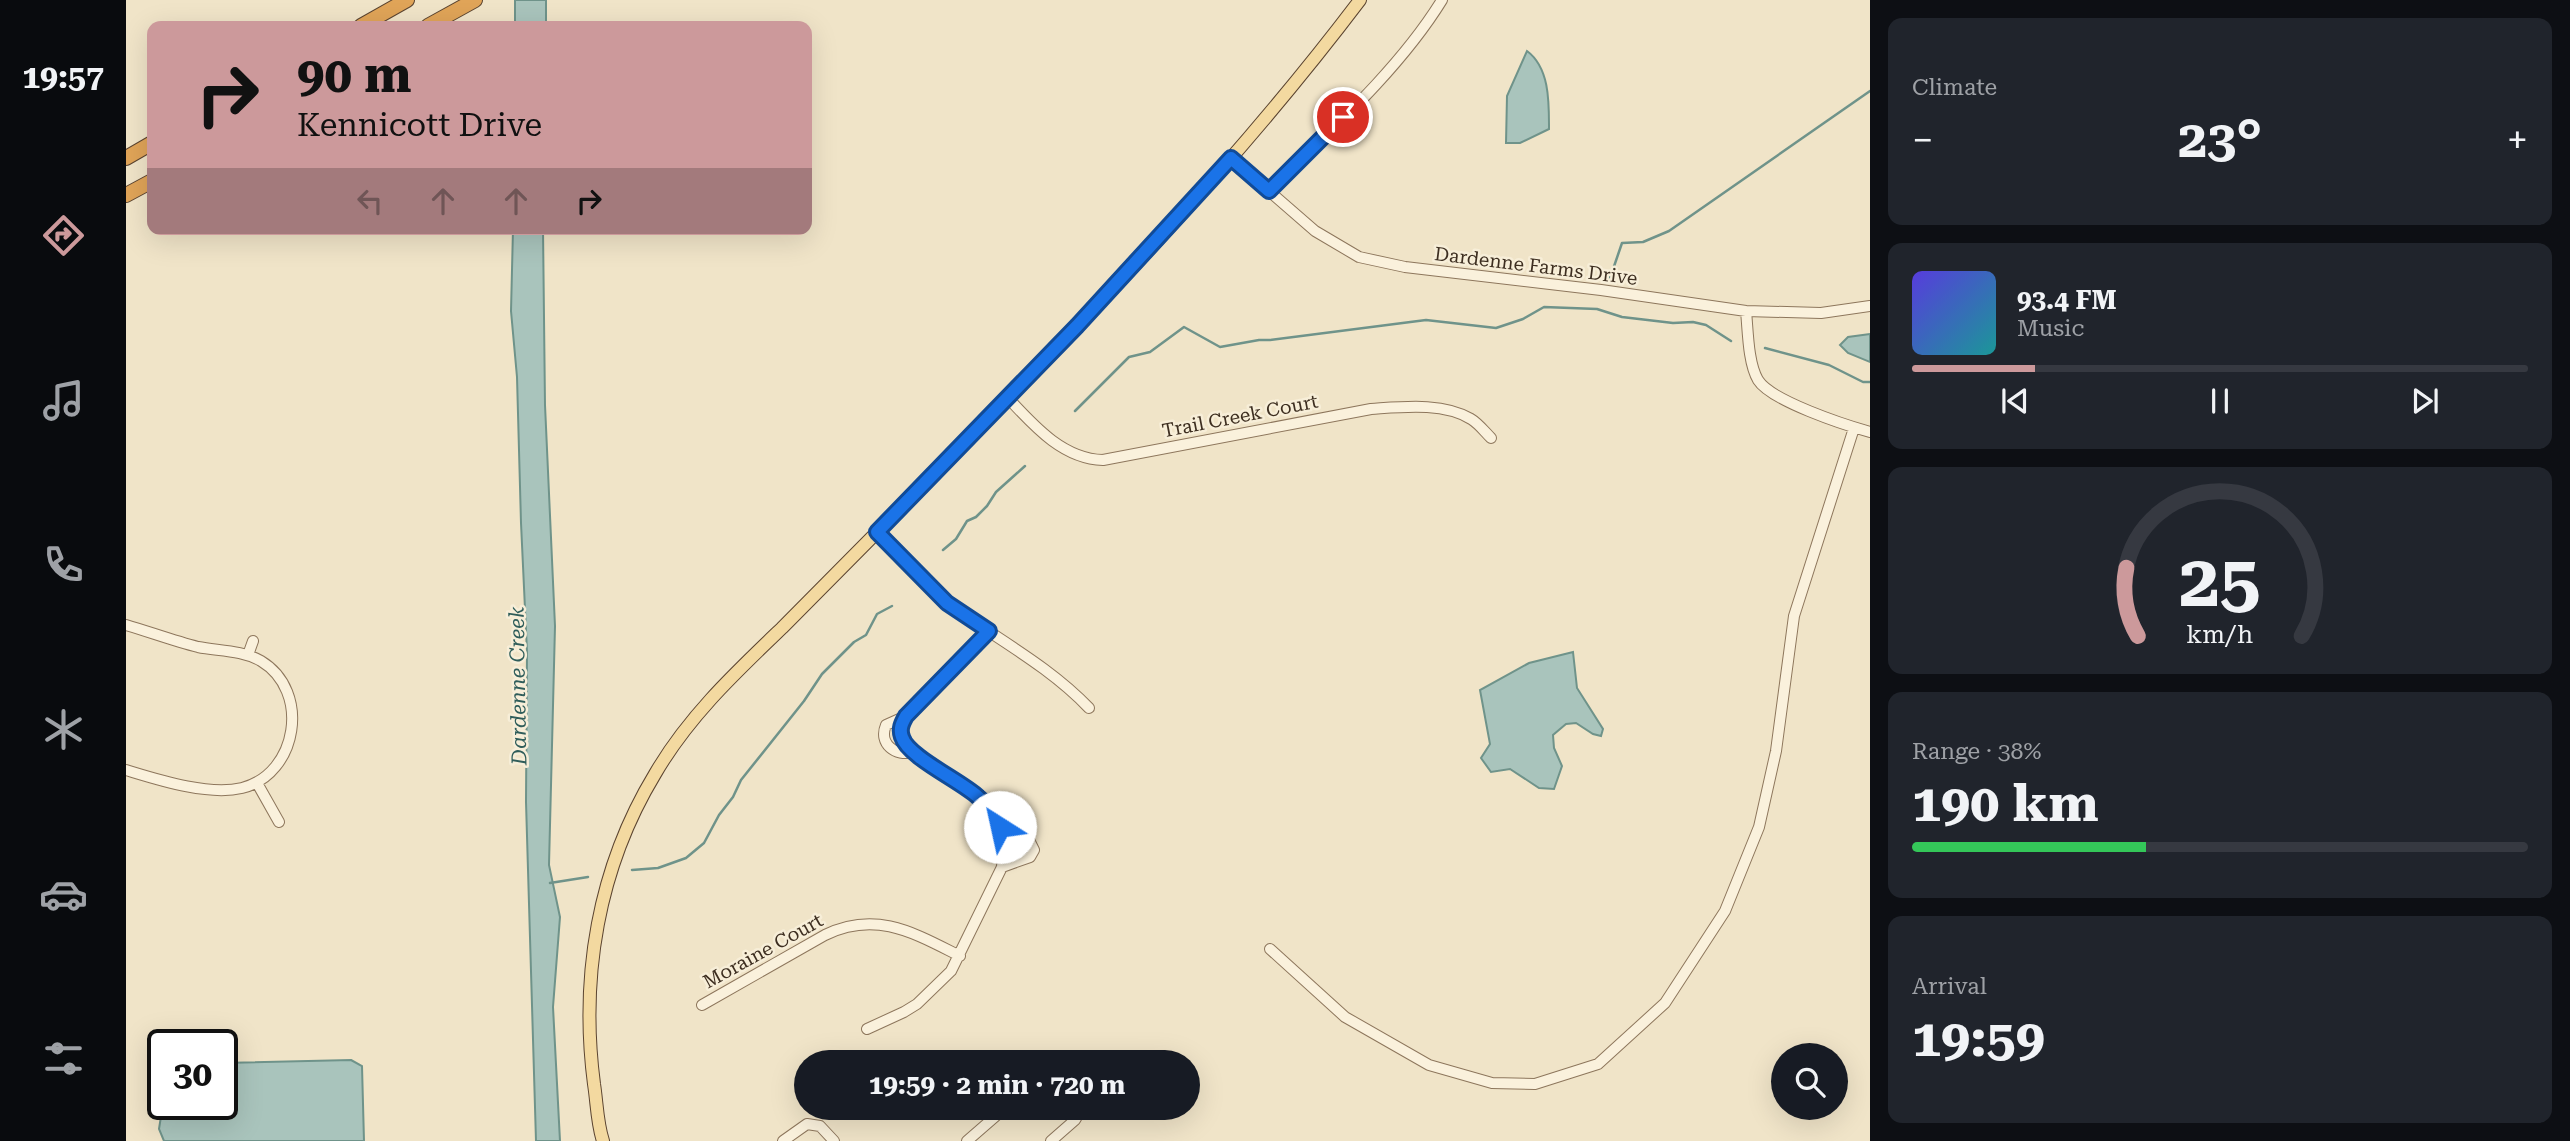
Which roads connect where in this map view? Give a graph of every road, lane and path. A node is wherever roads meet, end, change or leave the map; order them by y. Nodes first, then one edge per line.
1 (407, 0) edge
2 (475, 0) edge
3 (1360, 0) edge
4 (1442, 0) edge
5 (370, 21) edge
6 (437, 21) edge
7 (147, 146) edge
8 (126, 158) edge
9 (1231, 158) junction
10 (147, 184) edge
11 (1269, 191) junction
12 (126, 195) edge
13 (1870, 306) edge
14 (1746, 311) junction
15 (1008, 398) junction
16 (1854, 428) junction
17 (1870, 432) edge
18 (1491, 438) dead end
19 (877, 532) junction
20 (126, 625) edge
21 (989, 631) junction
22 (253, 640) dead end
23 (248, 655) junction
24 (1090, 708) dead end
25 (906, 716) junction
26 (913, 752) junction
27 (126, 770) edge
28 (257, 783) junction
29 (279, 822) dead end
30 (1000, 827) junction
31 (1002, 867) junction
32 (1270, 948) dead end
33 (960, 956) junction
34 (702, 1005) dead end
35 (867, 1029) dead end
36 (991, 1120) edge
37 (1076, 1120) edge
38 (603, 1141) edge
39 (783, 1141) edge
40 (834, 1141) edge
41 (967, 1141) edge
42 (1051, 1141) edge

1 - 5 highway
2 - 6 highway
3 - 9 main road
4 - 11 street
7 - 8 highway
9 - 11 street, Dardenne Farms Drive
9 - 15 main road
10 - 12 highway
11 - 14 street, Dardenne Farms Drive
13 - 14 street, Dardenne Farms Drive
14 - 16 street
15 - 18 street, Trail Creek Court
15 - 19 main road
16 - 17 street
16 - 32 street
19 - 21 street
19 - 38 main road
20 - 23 street
21 - 24 street
21 - 25 street
22 - 23 street
23 - 28 street
25 - 26 street
25 - 26 street
26 - 30 street
27 - 28 street
28 - 29 street
30 - 31 street
30 - 31 street
31 - 33 street
33 - 34 street, Moraine Court
33 - 35 street
36 - 41 street
37 - 42 street
39 - 40 street

